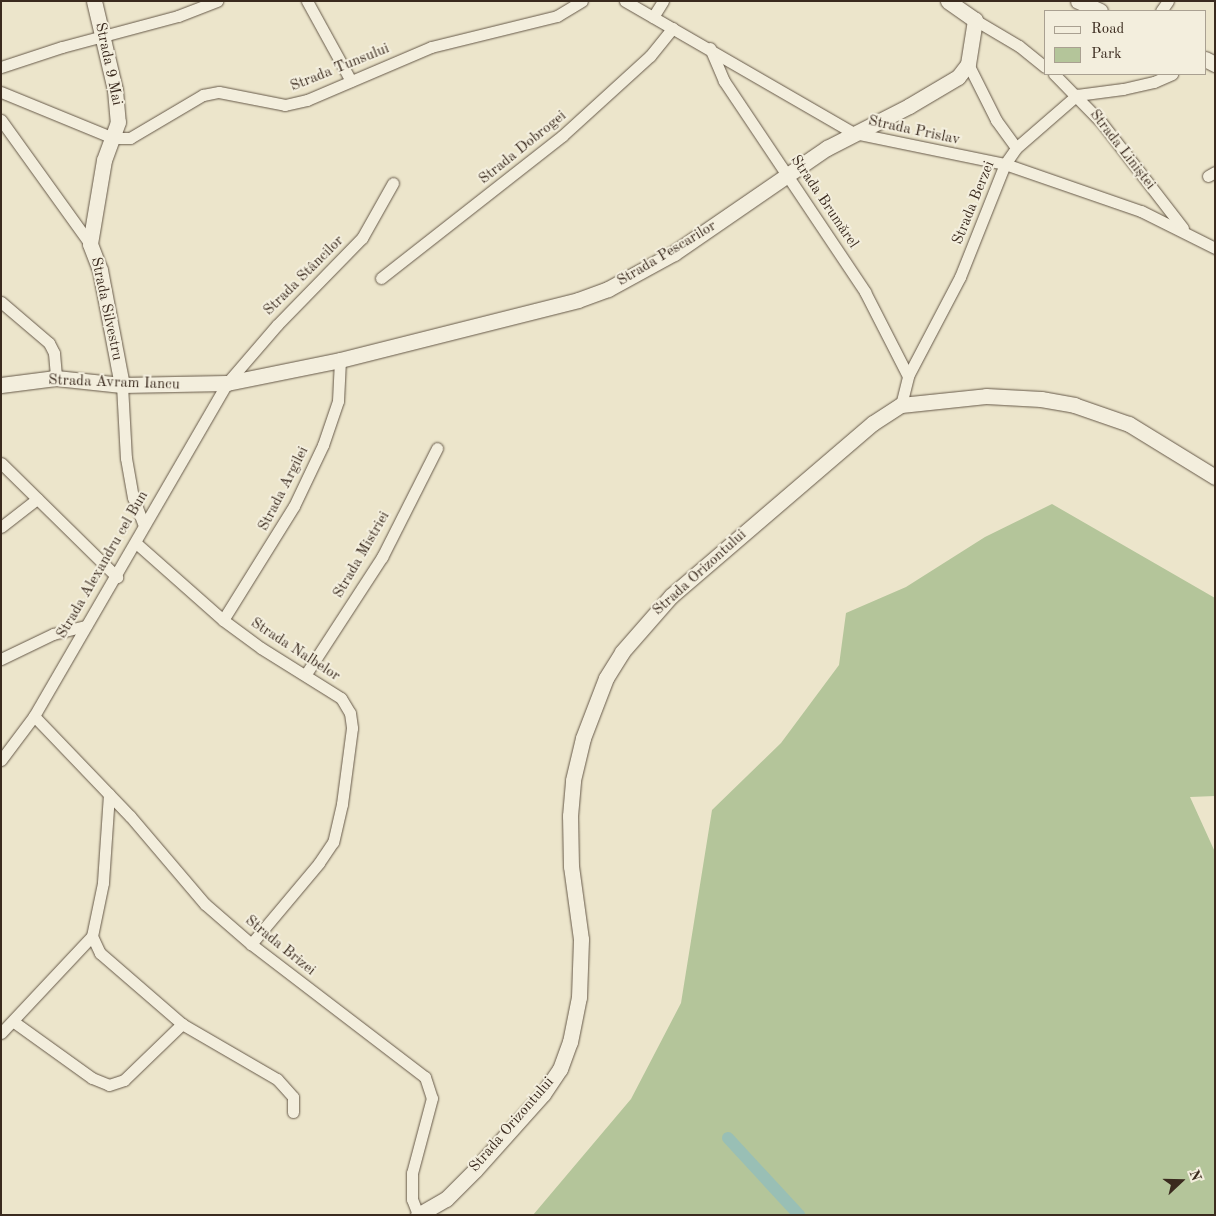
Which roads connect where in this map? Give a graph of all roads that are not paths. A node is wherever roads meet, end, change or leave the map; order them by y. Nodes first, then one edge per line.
1 (94, 1) edge
2 (217, 1) edge
3 (307, 1) edge
4 (582, 1) edge
5 (625, 1) edge
6 (663, 1) edge
7 (948, 1) edge
8 (1078, 1) edge
9 (1098, 10) edge
10 (653, 17) junction
11 (975, 20) junction
12 (673, 28) junction
13 (102, 36) junction
14 (710, 48) junction
15 (968, 64) junction
16 (1044, 66) edge
17 (1, 67) edge
18 (1055, 75) edge
19 (1170, 75) edge
20 (351, 81) junction
21 (1, 92) edge
22 (1077, 95) junction
23 (1, 120) edge
24 (854, 133) junction
25 (114, 138) junction
26 (1016, 148) junction
27 (1005, 164) junction
28 (787, 174) junction
29 (393, 183) dead end
30 (1186, 231) junction
31 (90, 244) junction
32 (1215, 248) edge
33 (380, 278) dead end
34 (1, 302) edge
35 (340, 360) junction
36 (908, 376) junction
37 (56, 378) junction
38 (226, 383) junction
39 (1, 385) edge
40 (122, 385) junction
41 (901, 405) junction
42 (437, 448) dead end
43 (1, 463) edge
44 (1215, 477) edge
45 (38, 499) junction
46 (144, 525) junction
47 (1, 527) edge
48 (136, 543) junction
49 (117, 577) junction
50 (223, 620) junction
51 (86, 626) junction
52 (1, 659) edge
53 (306, 674) junction
54 (34, 716) junction
55 (1, 760) edge
56 (109, 794) junction
57 (92, 936) junction
58 (251, 944) junction
59 (14, 1022) junction
60 (182, 1024) junction
61 (1, 1032) edge
62 (293, 1112) dead end
63 (418, 1215) edge

1 - 13 street, Strada 9 Mai
2 - 13 street
3 - 20 street
4 - 20 street, Strada Tunsului
5 - 10 street, Strada Prislav
6 - 10 street
7 - 11 street
8 - 9 street
10 - 12 street, Strada Prislav
11 - 15 street
11 - 16 street
12 - 14 street, Strada Prislav
12 - 33 street, Strada Dobrogei
13 - 17 street
13 - 25 street, Strada 9 Mai
14 - 24 street, Strada Prislav
14 - 28 street, Strada Brumărel
15 - 24 street, Strada Pescarilor
15 - 26 street
18 - 22 street, Strada Liniștei
19 - 22 street
20 - 25 street, Strada Tunsului
21 - 25 street
22 - 26 street, Strada Berzei
22 - 30 street, Strada Liniștei
23 - 31 street, Strada Silvestru
24 - 27 street, Strada Prislav
24 - 28 street, Strada Pescarilor
25 - 31 street, Strada 9 Mai
26 - 27 street, Strada Berzei
27 - 30 street, Strada Prislav
27 - 36 street, Strada Berzei
28 - 35 street, Strada Pescarilor
28 - 36 street, Strada Brumărel
29 - 38 street, Strada Stâncilor
30 - 32 street, Strada Prislav
31 - 40 street, Strada Silvestru
34 - 37 street
35 - 38 street, Strada Pescarilor
35 - 50 street, Strada Argilei
36 - 41 street, Strada Berzei
37 - 39 street, Strada Avram Iancu
37 - 40 street, Strada Avram Iancu
38 - 40 street, Strada Avram Iancu
38 - 46 street, Strada Alexandru cel Bun
40 - 46 street, Strada Silvestru
41 - 44 street, Strada Orizontului
41 - 63 street, Strada Orizontului
42 - 53 street, Strada Mistriei
43 - 45 street
45 - 47 street
45 - 49 street
46 - 48 street, Strada Alexandru cel Bun
48 - 49 street, Strada Alexandru cel Bun
48 - 50 street, Strada Nalbelor
49 - 51 street, Strada Alexandru cel Bun
50 - 53 street, Strada Nalbelor
51 - 52 street
51 - 54 street, Strada Alexandru cel Bun
53 - 58 street, Strada Nalbelor
54 - 55 street, Strada Alexandru cel Bun
54 - 56 street, Strada Brizei
56 - 57 street
56 - 58 street, Strada Brizei
57 - 59 street
57 - 60 street
58 - 63 street, Strada Brizei
59 - 60 street
59 - 61 street
60 - 62 street

